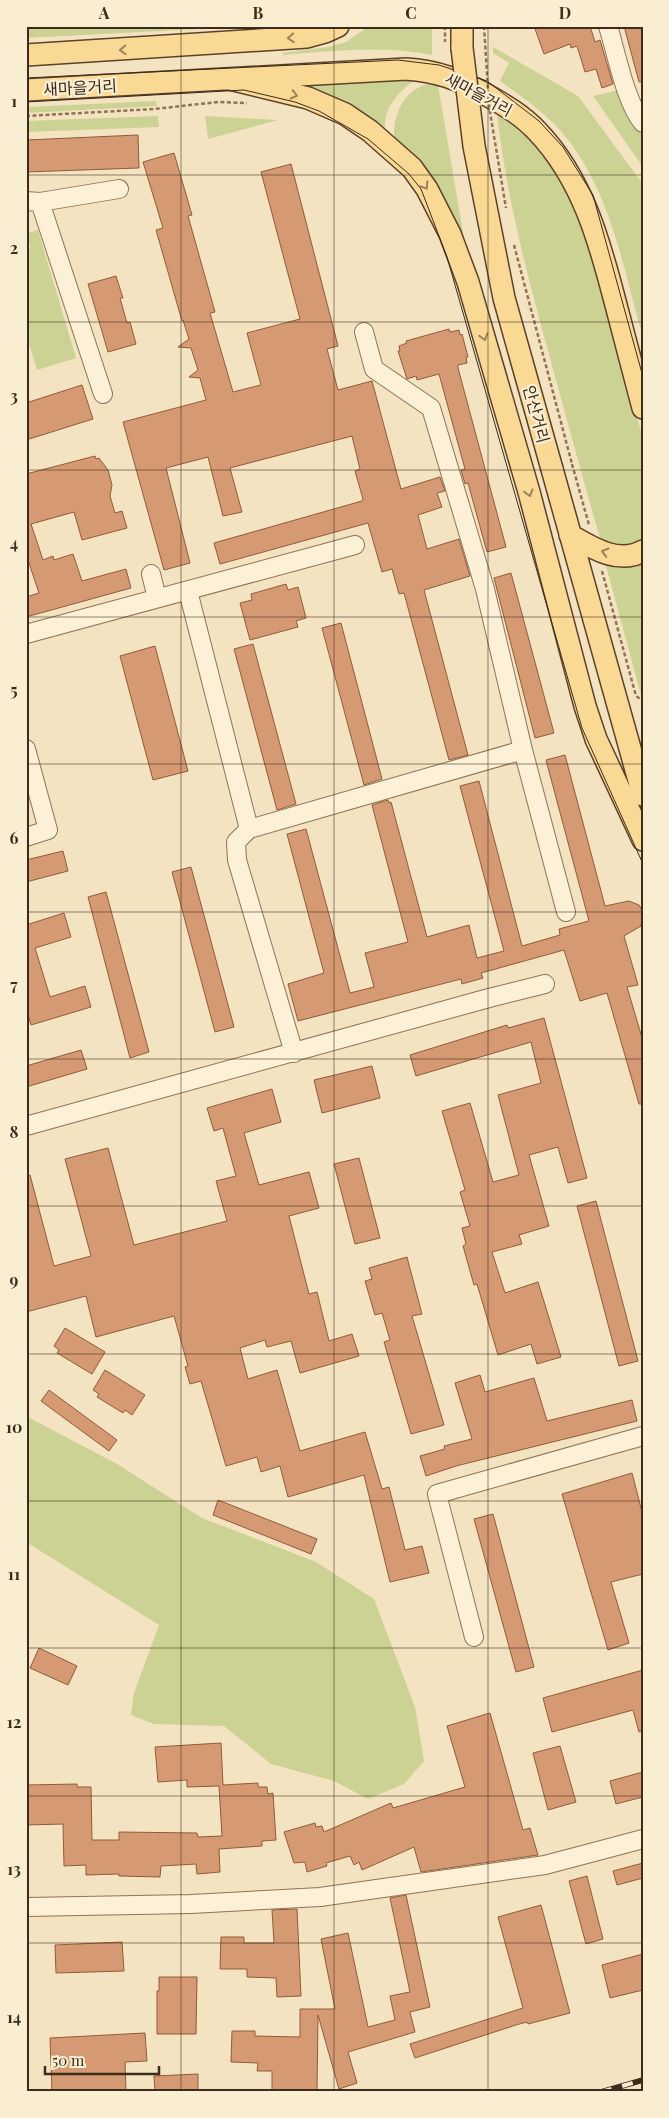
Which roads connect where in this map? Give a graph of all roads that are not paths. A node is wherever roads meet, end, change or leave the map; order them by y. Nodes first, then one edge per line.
1 (338, 26) edge
2 (462, 26) edge
3 (608, 26) edge
4 (26, 55) edge
5 (230, 79) junction
6 (26, 90) edge
7 (643, 124) edge
8 (119, 189) dead end
9 (33, 202) edge
10 (364, 332) dead end
11 (102, 394) dead end
12 (643, 408) edge
13 (570, 535) junction
14 (355, 545) dead end
15 (643, 551) edge
16 (151, 574) dead end
17 (188, 590) junction
18 (157, 598) junction
19 (26, 634) edge
20 (26, 749) edge
21 (523, 750) junction
22 (643, 795) edge
23 (250, 829) junction
24 (26, 837) edge
25 (643, 840) edge
26 (566, 912) dead end
27 (546, 984) dead end
28 (294, 1053) junction
29 (26, 1126) edge
30 (643, 1436) edge
31 (474, 1637) dead end
32 (643, 1839) edge
33 (26, 1908) edge

1 -> 4 main road
2 - 13 main road, 안산거리, bridge
3 - 7 street
5 - 6 main road, 새마을거리
5 - 12 main road, 새마을거리
5 -> 25 main road
8 - 9 street
9 - 11 street
10 - 21 street
15 -> 13 main road
13 - 22 main road, 안산거리
14 - 17 street
16 - 18 street
17 - 18 street
17 - 23 street
18 - 19 street
20 - 24 street
21 - 23 street
21 - 26 street
23 - 28 street
27 - 28 street
28 - 29 street
30 - 31 street
32 - 33 street

